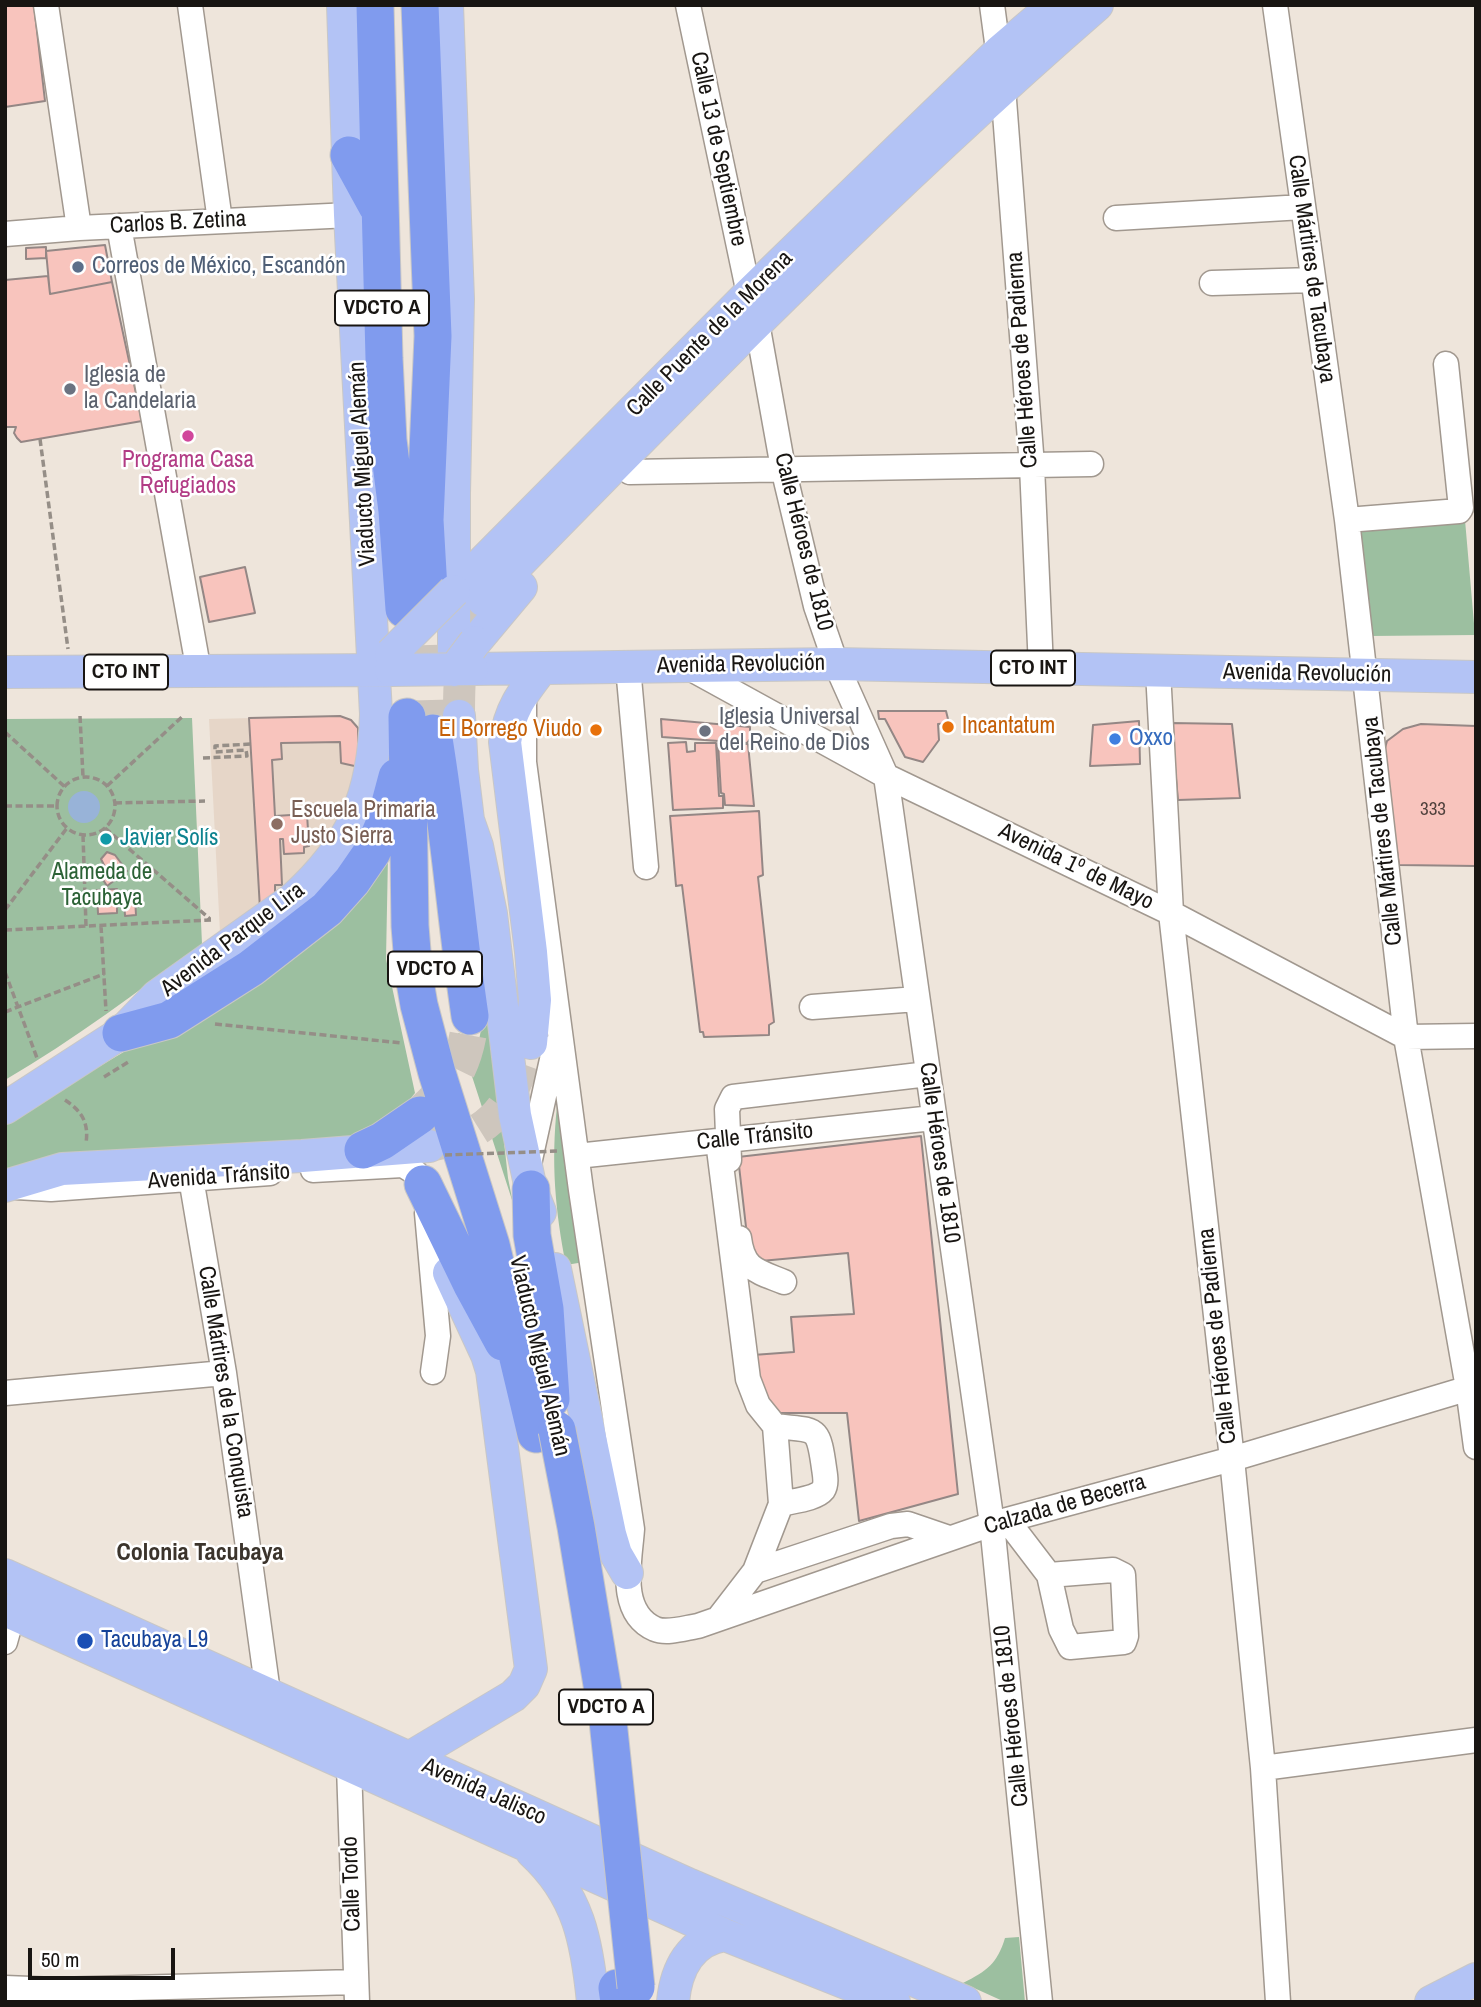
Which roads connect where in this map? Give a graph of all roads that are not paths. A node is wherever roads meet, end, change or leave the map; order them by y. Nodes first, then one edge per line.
1 (46, 5) edge
2 (190, 5) edge
3 (343, 5) edge
4 (375, 5) edge
5 (420, 5) edge
6 (447, 5) edge
7 (688, 5) edge
8 (1054, 5) edge
9 (1097, 5) edge
10 (1275, 5) edge
11 (994, 13) edge
12 (999, 52) junction
13 (1003, 87) junction
14 (424, 143) junction
15 (349, 155) joint
16 (1303, 206) junction
17 (365, 213) junction
18 (455, 214) junction
19 (1116, 218) dead end
20 (220, 221) junction
21 (119, 226) junction
22 (79, 228) junction
23 (5, 234) edge
24 (1313, 280) junction
25 (1212, 283) dead end
26 (753, 308) junction
27 (1446, 364) dead end
28 (711, 366) junction
29 (1091, 464) dead end
30 (1032, 466) junction
31 (783, 468) junction
32 (631, 472) junction
33 (1347, 520) junction
34 (448, 592) junction
35 (467, 660) junction
36 (836, 664) junction
37 (385, 665) junction
38 (685, 666) junction
39 (628, 667) junction
40 (1041, 668) junction
41 (1158, 671) junction
42 (5, 672) edge
43 (198, 672) junction
44 (1366, 675) junction
45 (1476, 677) edge
46 (534, 679) junction
47 (428, 725) junction
48 (886, 776) junction
49 (468, 820) junction
50 (646, 867) dead end
51 (1171, 913) junction
52 (917, 999) junction
53 (812, 1007) dead end
54 (559, 1028) junction
55 (122, 1034) junction
56 (1476, 1036) edge
57 (1406, 1037) junction
58 (531, 1043) tunnel mouth
59 (928, 1074) junction
60 (5, 1108) edge
61 (933, 1118) junction
62 (431, 1139) tunnel mouth
63 (723, 1140) junction
64 (363, 1150) joint
65 (567, 1154) junction
66 (191, 1178) junction
67 (529, 1180) junction
68 (5, 1186) edge
69 (425, 1198) junction
70 (784, 1282) dead end
71 (433, 1372) dead end
72 (224, 1373) junction
73 (523, 1375) junction
74 (1472, 1387) edge
75 (5, 1393) edge
76 (548, 1421) junction
77 (775, 1426) junction
78 (1476, 1447) edge
79 (1232, 1459) junction
80 (781, 1504) junction
81 (999, 1522) junction
82 (949, 1538) junction
83 (755, 1571) junction
84 (627, 1573) junction
85 (5, 1575) edge
86 (1049, 1575) dead end
87 (718, 1619) junction
88 (8, 1622) edge
89 (656, 1630) joint
90 (268, 1694) junction
91 (273, 1731) junction
92 (1476, 1740) edge
93 (409, 1758) junction
94 (349, 1766) junction
95 (1263, 1768) junction
96 (523, 1845) junction
97 (725, 1935) junction
98 (1476, 1979) edge
99 (5, 1988) edge
100 (356, 1992) edge
101 (58, 1996) edge
102 (620, 1996) edge
103 (673, 2002) edge
104 (894, 2002) edge
105 (965, 2002) edge
106 (1040, 2002) edge
107 (1278, 2002) edge
108 (1431, 2002) edge

1 - 22 street
2 - 20 street
3 - 15 main road
4 - 17 highway, Viaducto Miguel Alemán / VDCTO A
5 - 14 highway, Viaducto Miguel Alemán / VDCTO A
6 - 18 main road, Viaducto Miguel Alemán
7 - 26 street, Calle 13 de Septiembre
8 - 12 main road, Calle Puente de la Morena
9 - 13 main road, Calle Puente de la Morena
10 - 16 street, Calle Mártires de Tacubaya
11 - 12 street, Calle Héroes de Padierna
12 - 13 street, Calle Héroes de Padierna
12 - 26 main road, Calle Puente de la Morena
13 - 26 main road, Calle Puente de la Morena
13 - 30 street, Calle Héroes de Padierna
14 - 18 highway
14 - 34 highway, Viaducto Miguel Alemán / VDCTO A
15 - 17 highway
16 - 19 street
16 - 24 street, Calle Mártires de Tacubaya
17 - 20 street, Carlos B. Zetina
17 - 34 highway, Viaducto Miguel Alemán / VDCTO A
17 - 37 main road, Viaducto Miguel Alemán
18 - 34 main road, Viaducto Miguel Alemán
20 - 21 street, Carlos B. Zetina
21 - 22 street, Carlos B. Zetina
21 - 43 street
22 - 23 street, Carlos B. Zetina
24 - 25 street
24 - 33 street, Calle Mártires de Tacubaya
26 - 28 main road, Calle Puente de la Morena
26 - 31 street, Calle Héroes de 1810
26 - 34 main road, Calle Puente de la Morena
27 - 33 street
28 - 32 main road, Calle Puente de la Morena
28 - 34 main road, Calle Puente de la Morena
29 - 30 street
30 - 31 street
30 - 40 street, Calle Héroes de Padierna
31 - 32 street
31 - 36 street, Calle Héroes de 1810
32 - 35 main road, Calle Puente de la Morena
33 - 44 street, Calle Mártires de Tacubaya
34 - 35 main road, Viaducto Miguel Alemán
34 - 37 main road, Calle Puente de la Morena, bridge
35 - 37 main road, Avenida Revolución / CTO INT, bridge
35 - 46 main road, Avenida Revolución / CTO INT
36 - 38 main road, Avenida Revolución / CTO INT
36 - 40 main road, Avenida Revolución / CTO INT
36 - 48 street, Calle Héroes de 1810
37 - 43 main road, Avenida Revolución / CTO INT
37 - 55 main road, Avenida Parque Lira
38 - 39 main road, Avenida Revolución / CTO INT
38 - 48 street, Avenida 1º de Mayo
39 - 46 main road, Avenida Revolución / CTO INT
39 - 50 street
40 - 41 main road, Avenida Revolución / CTO INT
41 - 44 main road, Avenida Revolución / CTO INT
41 - 51 street, Calle Héroes de Padierna
42 - 43 main road, Avenida Revolución / CTO INT
44 - 45 main road, Avenida Revolución / CTO INT
44 - 57 street, Calle Mártires de Tacubaya
46 - 54 street, Viaducto Miguel Alemán
46 - 58 main road
47 - 49 main road
47 - 49 highway
47 - 55 highway
47 - 73 highway, Viaducto Miguel Alemán / VDCTO A
47 - 76 highway, Viaducto Miguel Alemán / VDCTO A
48 - 51 street, Avenida 1º de Mayo
48 - 52 street, Calle Héroes de 1810
49 - 67 main road, Viaducto Miguel Alemán
51 - 57 street, Avenida 1º de Mayo
51 - 79 street, Calle Héroes de Padierna
52 - 53 street
52 - 59 street, Calle Héroes de 1810
54 - 65 street, Viaducto Miguel Alemán
54 - 67 street
55 - 60 main road, Avenida Parque Lira
56 - 57 street, Avenida 1º de Mayo
57 - 74 street, Calle Mártires de Tacubaya
59 - 61 street, Calle Héroes de 1810
59 - 63 street
61 - 63 street, Calle Tránsito
61 - 81 street, Calle Héroes de 1810
62 - 64 highway
63 - 65 street, Calle Tránsito
63 - 70 street
63 - 77 street
64 - 68 main road
65 - 84 street, Viaducto Miguel Alemán
66 - 68 street, Avenida Tránsito
66 - 69 street, Avenida Tránsito
66 - 72 street, Calle Mártires de la Conquista
67 - 76 highway
67 - 84 main road, Viaducto Miguel Alemán
69 - 71 street
69 - 73 highway
69 - 93 main road
72 - 75 street
72 - 90 street, Calle Mártires de la Conquista
73 - 76 highway, Viaducto Miguel Alemán / VDCTO A
74 - 78 street, Calle Mártires de Tacubaya
74 - 79 street, Calzada de Becerra
76 - 102 highway, Viaducto Miguel Alemán / VDCTO A, bridge
77 - 80 street
77 - 80 street
79 - 81 street, Calzada de Becerra
79 - 95 street, Calle Héroes de Padierna
80 - 83 street
81 - 82 street, Calzada de Becerra
81 - 86 street
81 - 106 street, Calle Héroes de 1810
82 - 83 street
82 - 87 street, Calzada de Becerra
83 - 87 street
84 - 89 street, Viaducto Miguel Alemán
85 - 90 main road, Avenida Jalisco
87 - 89 street, Calzada de Becerra
88 - 91 main road, Avenida Jalisco
90 - 91 street, Calle Mártires de la Conquista
90 - 93 main road, Avenida Jalisco
91 - 94 main road, Avenida Jalisco
92 - 95 street
93 - 105 main road, Avenida Jalisco
94 - 96 main road, Avenida Jalisco
94 - 100 street, Calle Tordo
95 - 107 street, Calle Héroes de Padierna
96 - 97 main road, Avenida Jalisco
96 - 102 main road, Viaducto Miguel Alemán
97 - 103 main road
97 - 104 main road, Avenida Jalisco
98 - 108 main road
99 - 101 street
100 - 101 street

